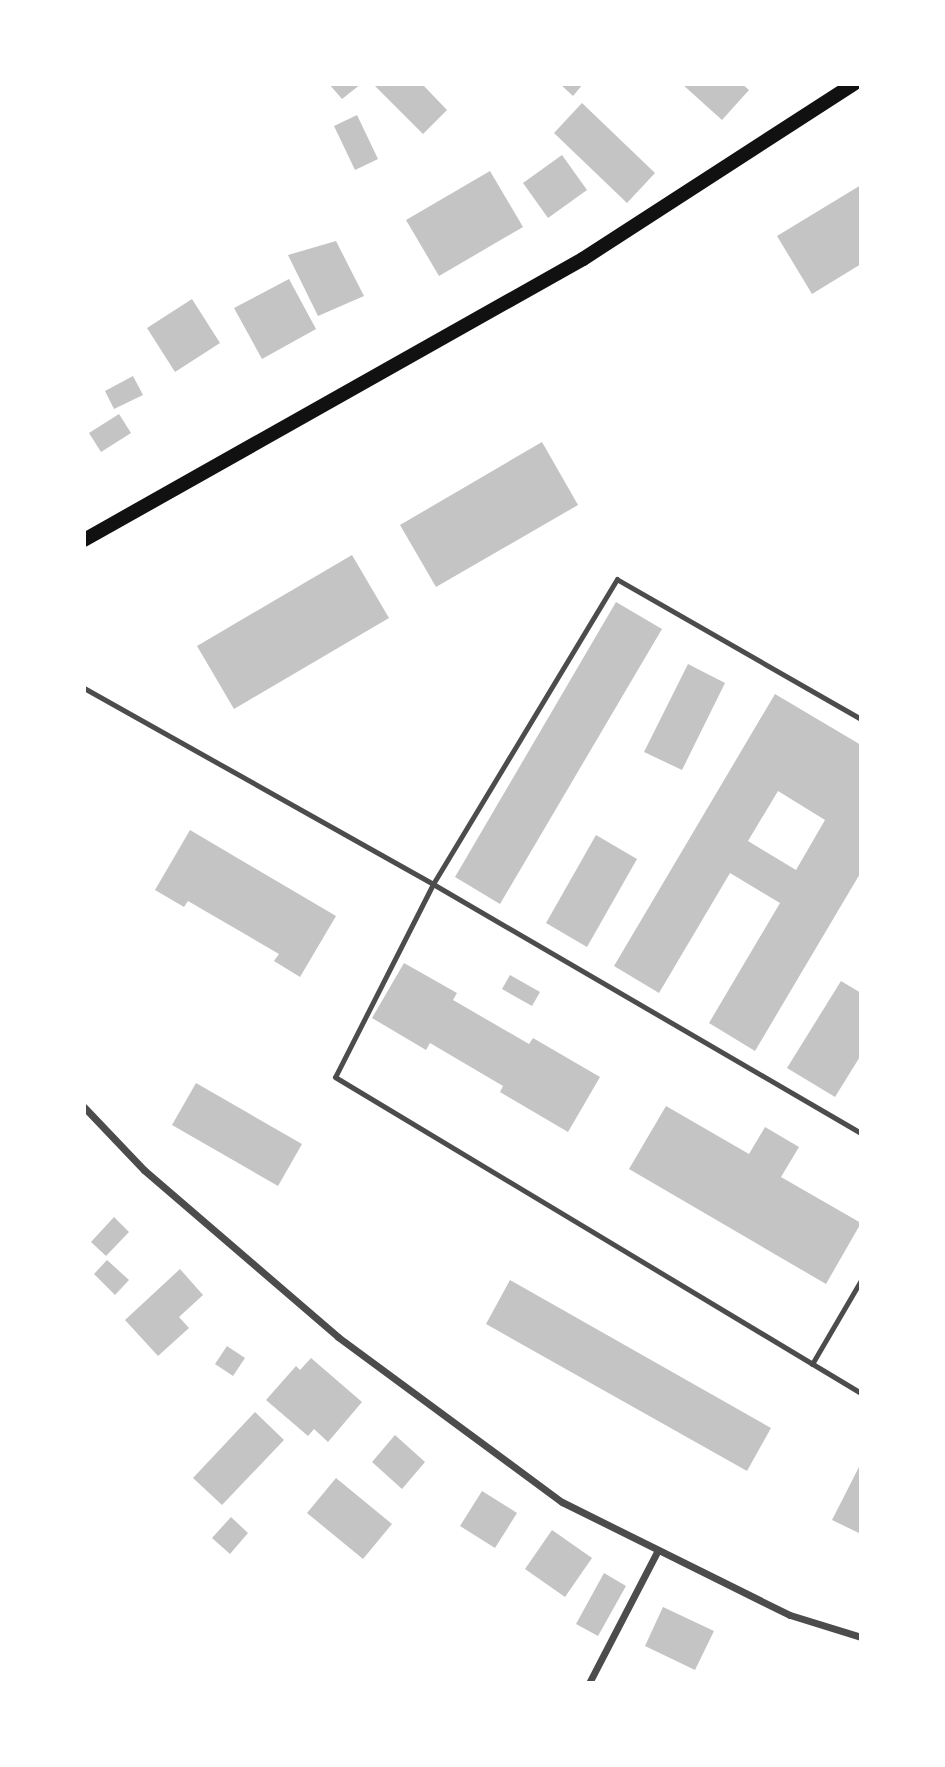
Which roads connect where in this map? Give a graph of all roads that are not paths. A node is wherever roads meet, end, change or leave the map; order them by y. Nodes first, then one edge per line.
1 (853, 84) edge
2 (84, 540) edge
3 (84, 688) edge
4 (861, 719) edge
5 (433, 884) junction
6 (84, 1107) edge
7 (861, 1133) edge
8 (861, 1280) edge
9 (812, 1364) junction
10 (861, 1393) edge
11 (658, 1550) junction
12 (861, 1637) edge
13 (589, 1683) edge

1 - 2 main road
3 - 5 lane
4 - 5 lane
5 - 7 lane
5 - 9 lane
6 - 11 street
8 - 9 lane
9 - 10 lane
11 - 12 street
11 - 13 street

